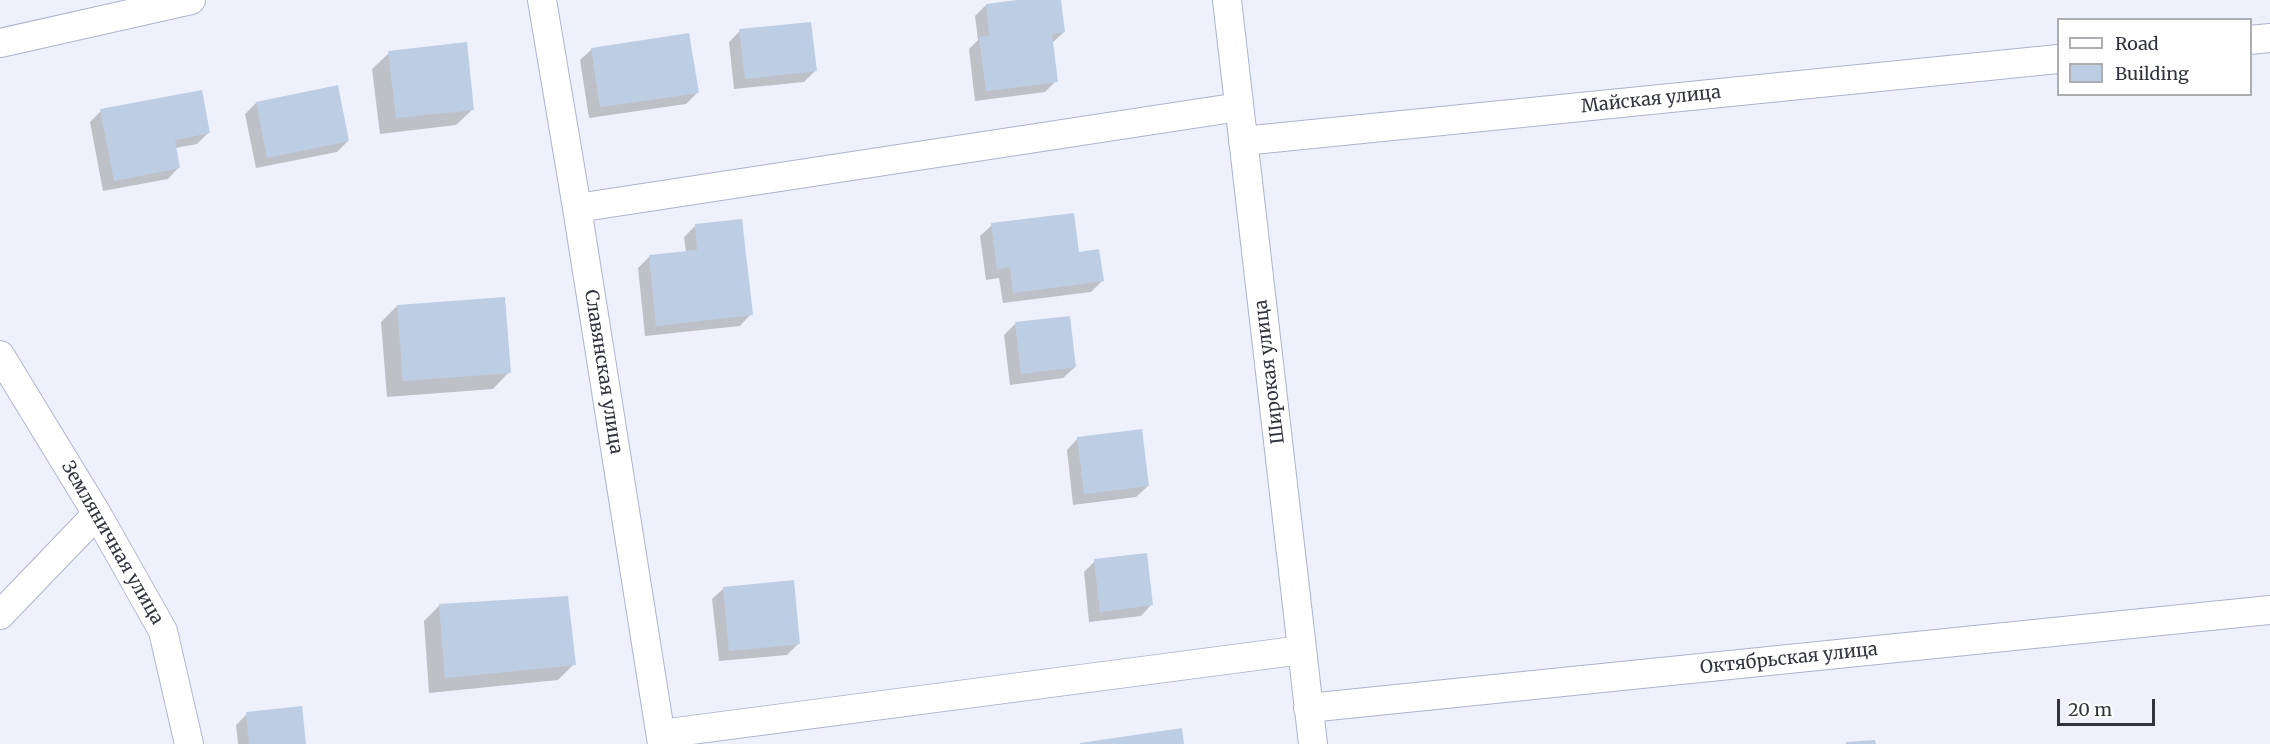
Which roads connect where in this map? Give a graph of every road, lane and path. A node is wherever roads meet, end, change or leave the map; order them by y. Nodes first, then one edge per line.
1 (191, 0) edge
2 (542, 0) edge
3 (1227, 0) edge
4 (2270, 38) edge
5 (2252, 40) edge
6 (0, 43) edge
7 (2057, 60) edge
8 (1239, 107) junction
9 (1243, 141) junction
10 (577, 208) junction
11 (0, 355) edge
12 (97, 514) junction
13 (2270, 610) edge
14 (0, 615) edge
15 (1302, 650) junction
16 (1308, 708) junction
17 (661, 739) edge
18 (189, 744) edge
19 (1313, 744) edge

1 - 6 street
2 - 10 street, Славянская улица
3 - 8 street, Широкая улица
4 - 5 street
7 - 9 street, Майская улица
8 - 9 street, Широкая улица
8 - 10 street
9 - 15 street, Широкая улица
10 - 17 street, Славянская улица
11 - 12 street, Земляничная улица
12 - 14 street
12 - 18 street, Земляничная улица
13 - 16 street, Октябрьская улица
15 - 16 street, Широкая улица
15 - 17 street
16 - 19 street, Широкая улица

